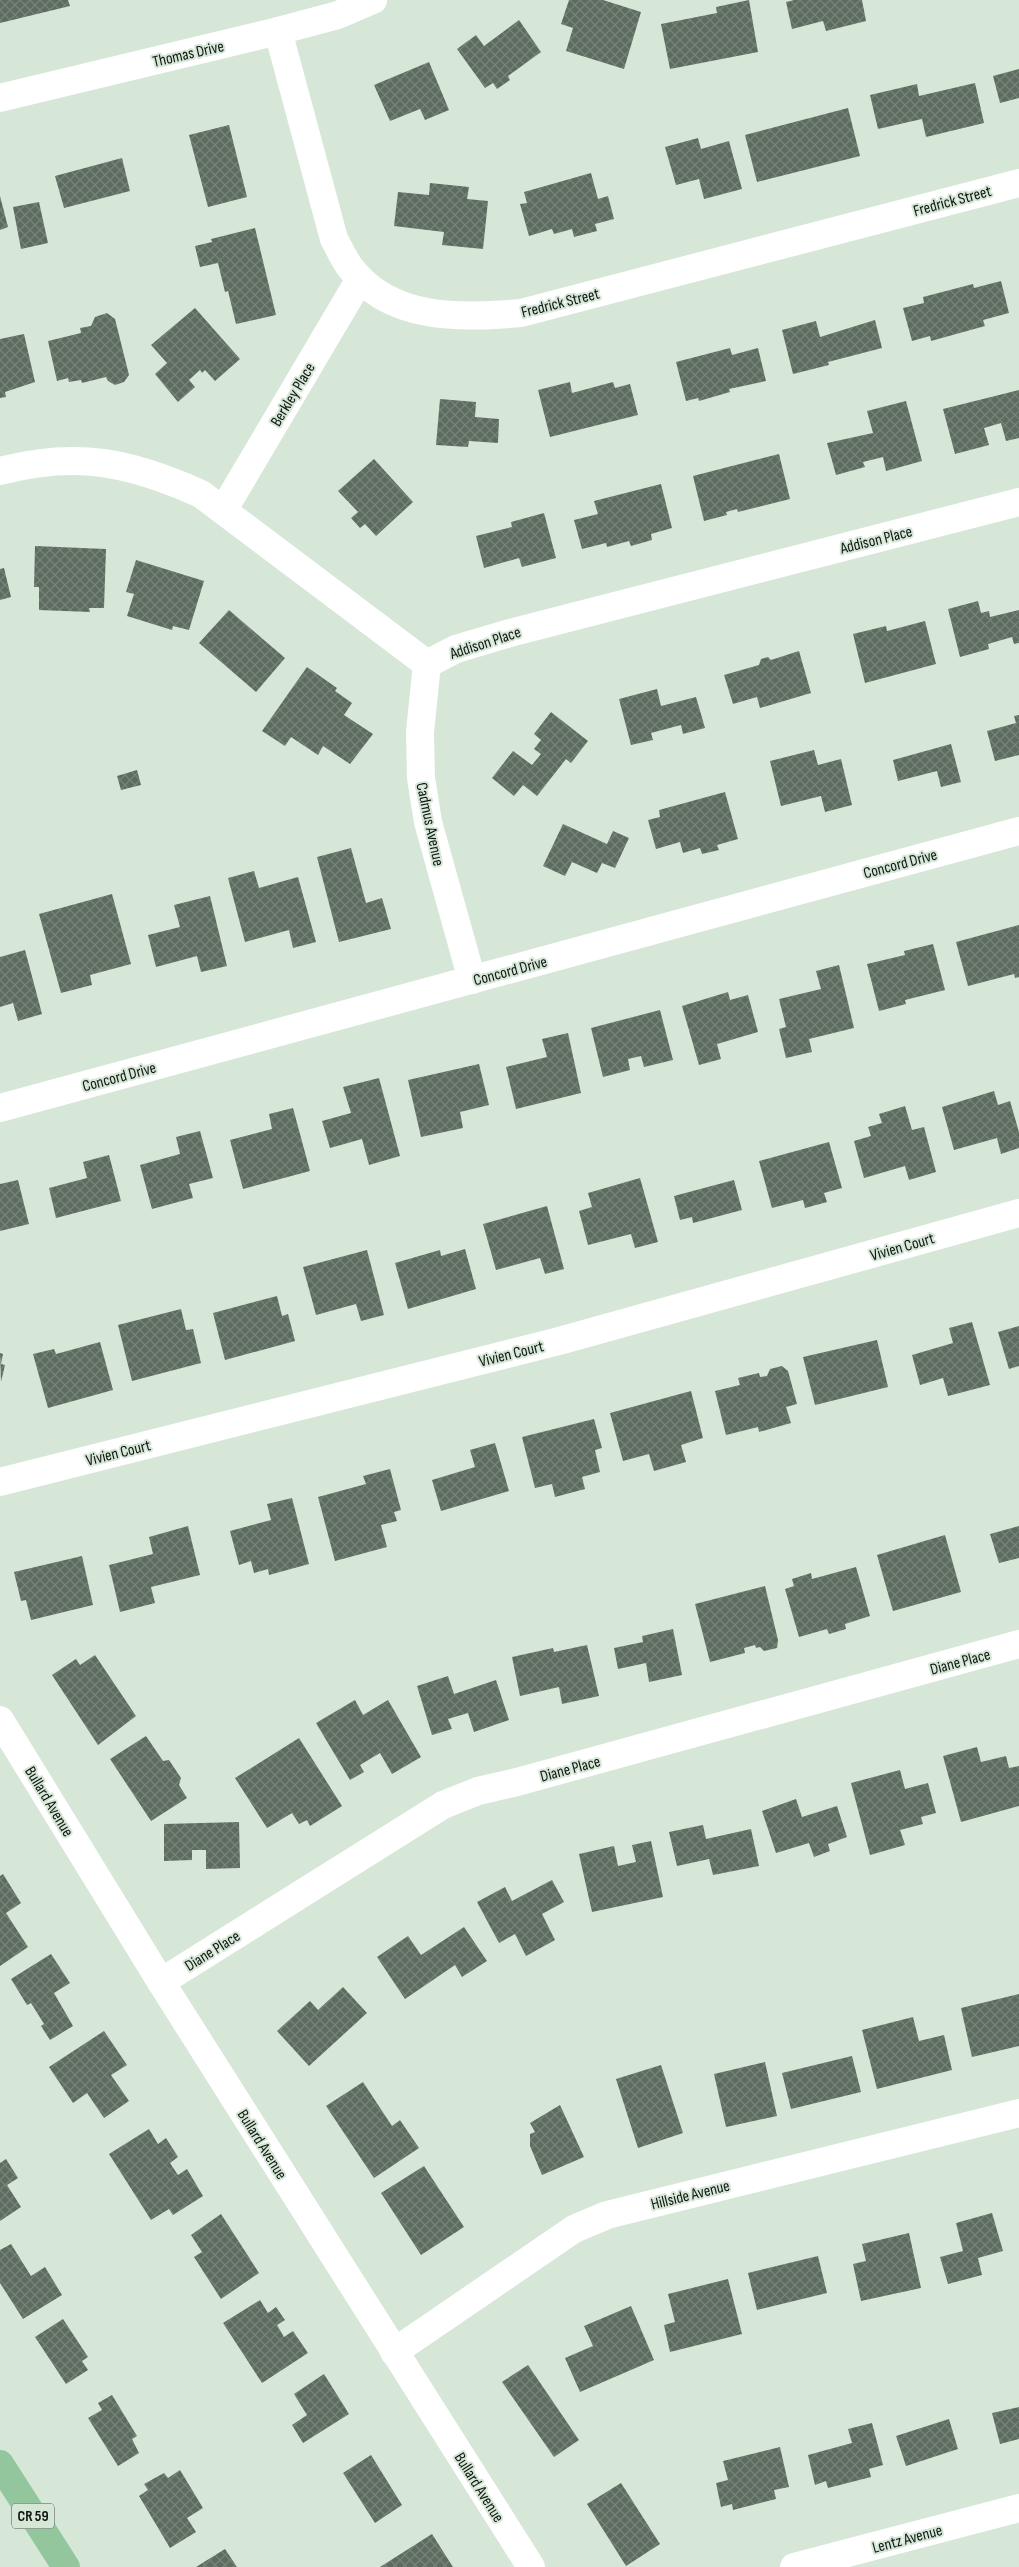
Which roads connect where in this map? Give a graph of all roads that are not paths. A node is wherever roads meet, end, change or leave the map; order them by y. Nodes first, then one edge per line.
1 (373, 0) edge
2 (278, 31) junction
3 (0, 98) edge
4 (1019, 183) edge
5 (360, 278) junction
6 (0, 471) edge
7 (1019, 502) edge
8 (224, 509) junction
9 (427, 664) junction
10 (1019, 831) edge
11 (472, 980) junction
12 (0, 1108) edge
13 (1019, 1213) edge
14 (0, 1482) edge
15 (1019, 1644) edge
16 (0, 1720) edge
17 (161, 1982) junction
18 (1019, 2113) edge
19 (394, 2352) junction
20 (0, 2464) edge
21 (1019, 2508) edge
22 (66, 2567) edge
23 (530, 2567) edge
24 (794, 2567) edge

1 - 2 street, Thomas Drive
2 - 3 street, Thomas Drive
2 - 5 street, Fredrick Street
4 - 5 street, Fredrick Street
5 - 8 street, Berkley Place
6 - 8 street
7 - 9 street, Addison Place
8 - 9 street
9 - 11 street, Cadmus Avenue
10 - 11 street, Concord Drive
11 - 12 street, Concord Drive
13 - 14 street, Vivien Court
15 - 17 street, Diane Place
16 - 17 street, Bullard Avenue
17 - 19 street, Bullard Avenue
18 - 19 street, Hillside Avenue
19 - 23 street, Bullard Avenue
20 - 22 main road, CR 59
21 - 24 street, Lentz Avenue

